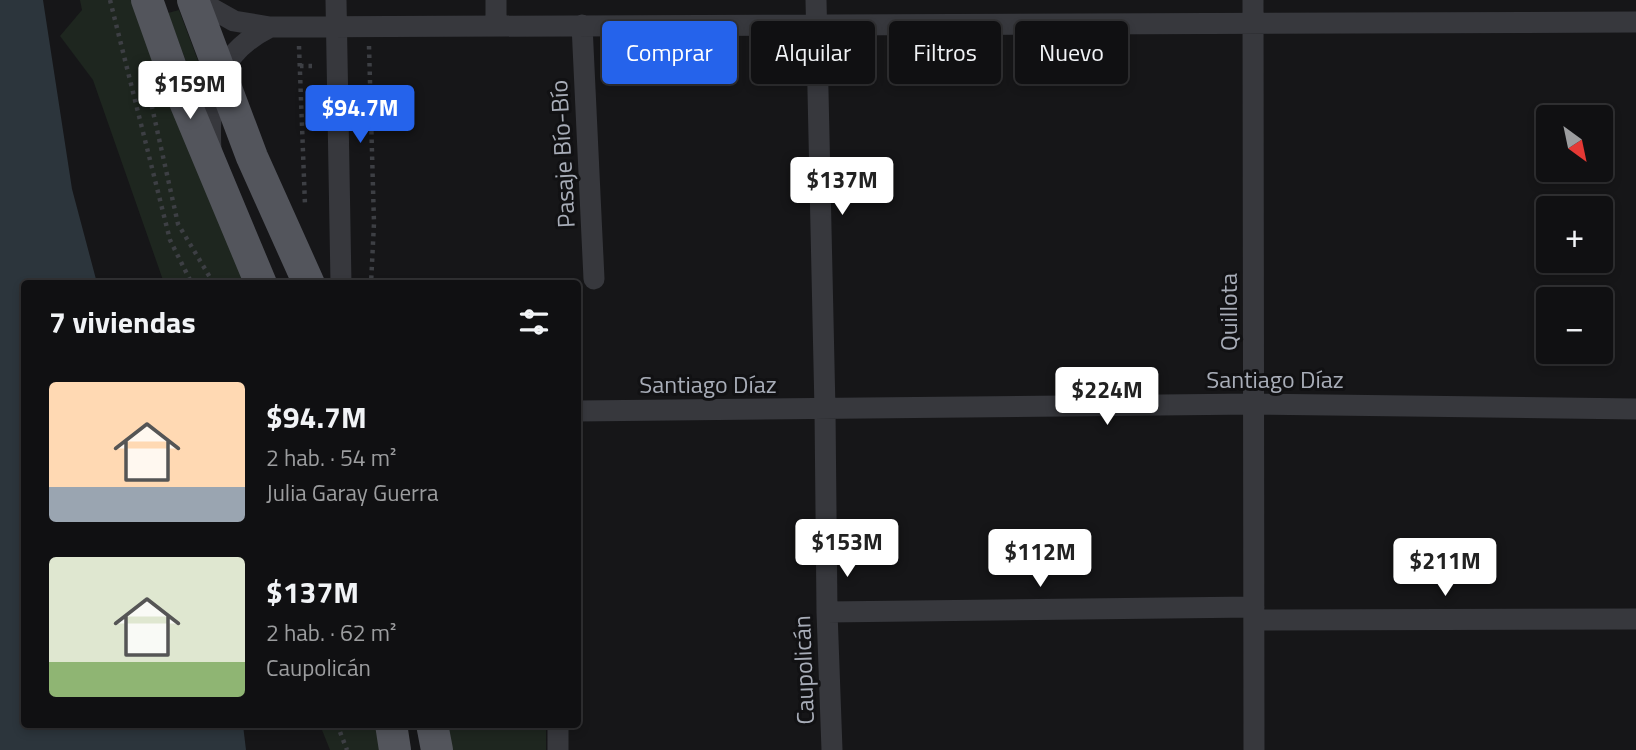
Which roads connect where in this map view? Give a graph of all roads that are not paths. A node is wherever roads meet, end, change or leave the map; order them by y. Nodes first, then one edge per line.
1 (147, 0) edge
2 (195, 0) edge
3 (336, 0) edge
4 (496, 0) edge
5 (816, 0) edge
6 (1253, 0) edge
7 (816, 21) edge
8 (1636, 22) edge
9 (1253, 23) junction
10 (582, 25) junction
11 (751, 25) edge
12 (875, 25) edge
13 (496, 26) junction
14 (270, 27) junction
15 (336, 27) junction
16 (219, 74) junction
17 (817, 84) edge
18 (214, 173) junction
19 (343, 277) edge
20 (594, 279) dead end
21 (259, 280) edge
22 (307, 280) edge
23 (1255, 404) junction
24 (1636, 409) edge
25 (825, 410) junction
26 (581, 411) edge
27 (827, 612) junction
28 (1254, 613) junction
29 (1636, 620) edge
30 (392, 728) edge
31 (433, 728) edge
32 (558, 728) edge
33 (396, 750) edge
34 (437, 750) edge
35 (558, 750) edge
36 (832, 750) edge
37 (1254, 750) edge

1 - 18 main road
2 - 14 street
2 - 16 main road
3 - 15 street
4 - 13 street
5 - 7 street, Caupolicán
6 - 9 street, Quillota
8 - 9 street
9 - 12 street
9 - 23 street, Quillota
10 - 11 street
10 - 13 street
10 - 20 street, Pasaje Bío-Bío
13 - 15 street
14 - 15 street
14 - 16 street
15 - 19 street
16 - 18 street
16 - 22 main road
17 - 25 street, Caupolicán
18 - 21 main road
23 - 24 street, Santiago Díaz
23 - 25 street, Santiago Díaz
23 - 28 street, Quillota
25 - 26 street, Santiago Díaz
25 - 27 street, Caupolicán
27 - 28 street
27 - 36 street, Caupolicán
28 - 29 street
28 - 37 street, Quillota
30 - 33 main road
31 - 34 main road
32 - 35 street

